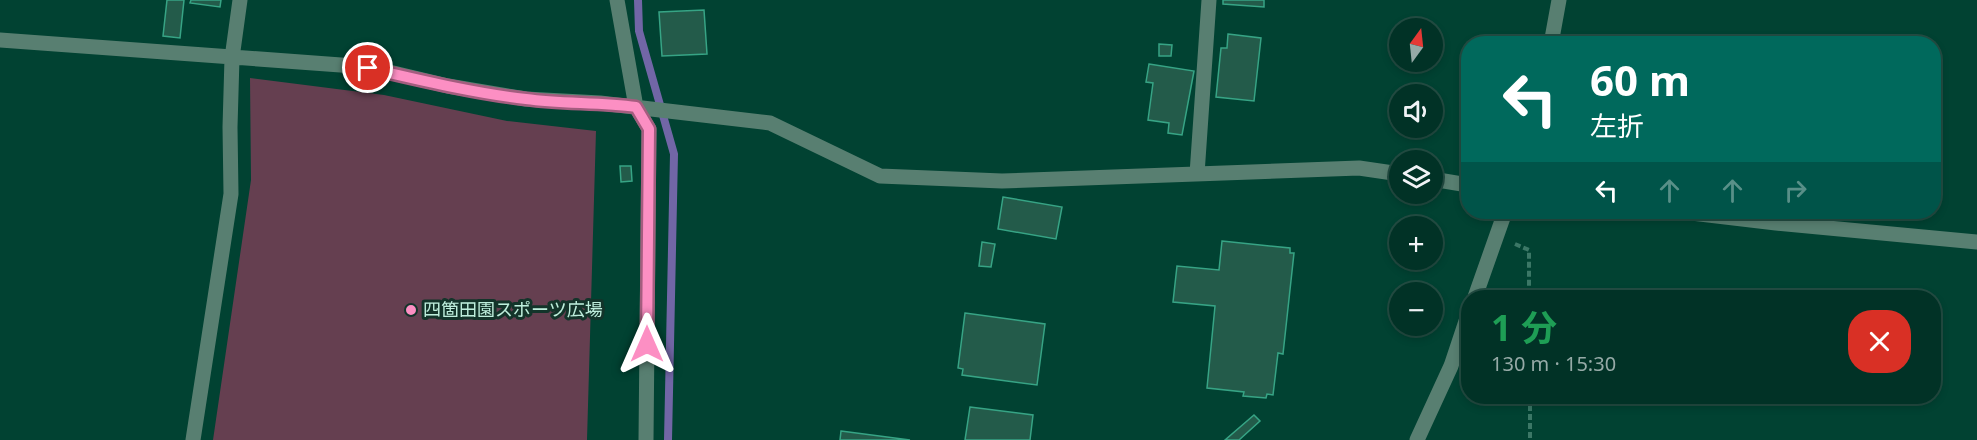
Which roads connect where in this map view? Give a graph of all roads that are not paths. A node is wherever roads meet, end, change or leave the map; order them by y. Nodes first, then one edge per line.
1 (240, 0) edge
2 (617, 0) edge
3 (1209, 0) edge
4 (1559, 0) edge
5 (1552, 36) edge
6 (0, 40) edge
7 (232, 58) junction
8 (643, 108) junction
9 (1389, 172) edge
10 (1197, 174) junction
11 (1443, 181) edge
12 (1461, 184) edge
13 (1502, 219) edge
14 (1742, 219) edge
15 (1977, 242) edge
16 (1477, 290) edge
17 (1461, 335) edge
18 (193, 440) edge
19 (646, 440) edge
20 (1417, 440) edge

1 - 7 street
2 - 8 street
3 - 10 street
4 - 5 street
6 - 7 street
7 - 8 street
7 - 18 street
8 - 10 street
8 - 19 street
9 - 10 street
11 - 12 street
13 - 16 street
14 - 15 street
17 - 20 street

